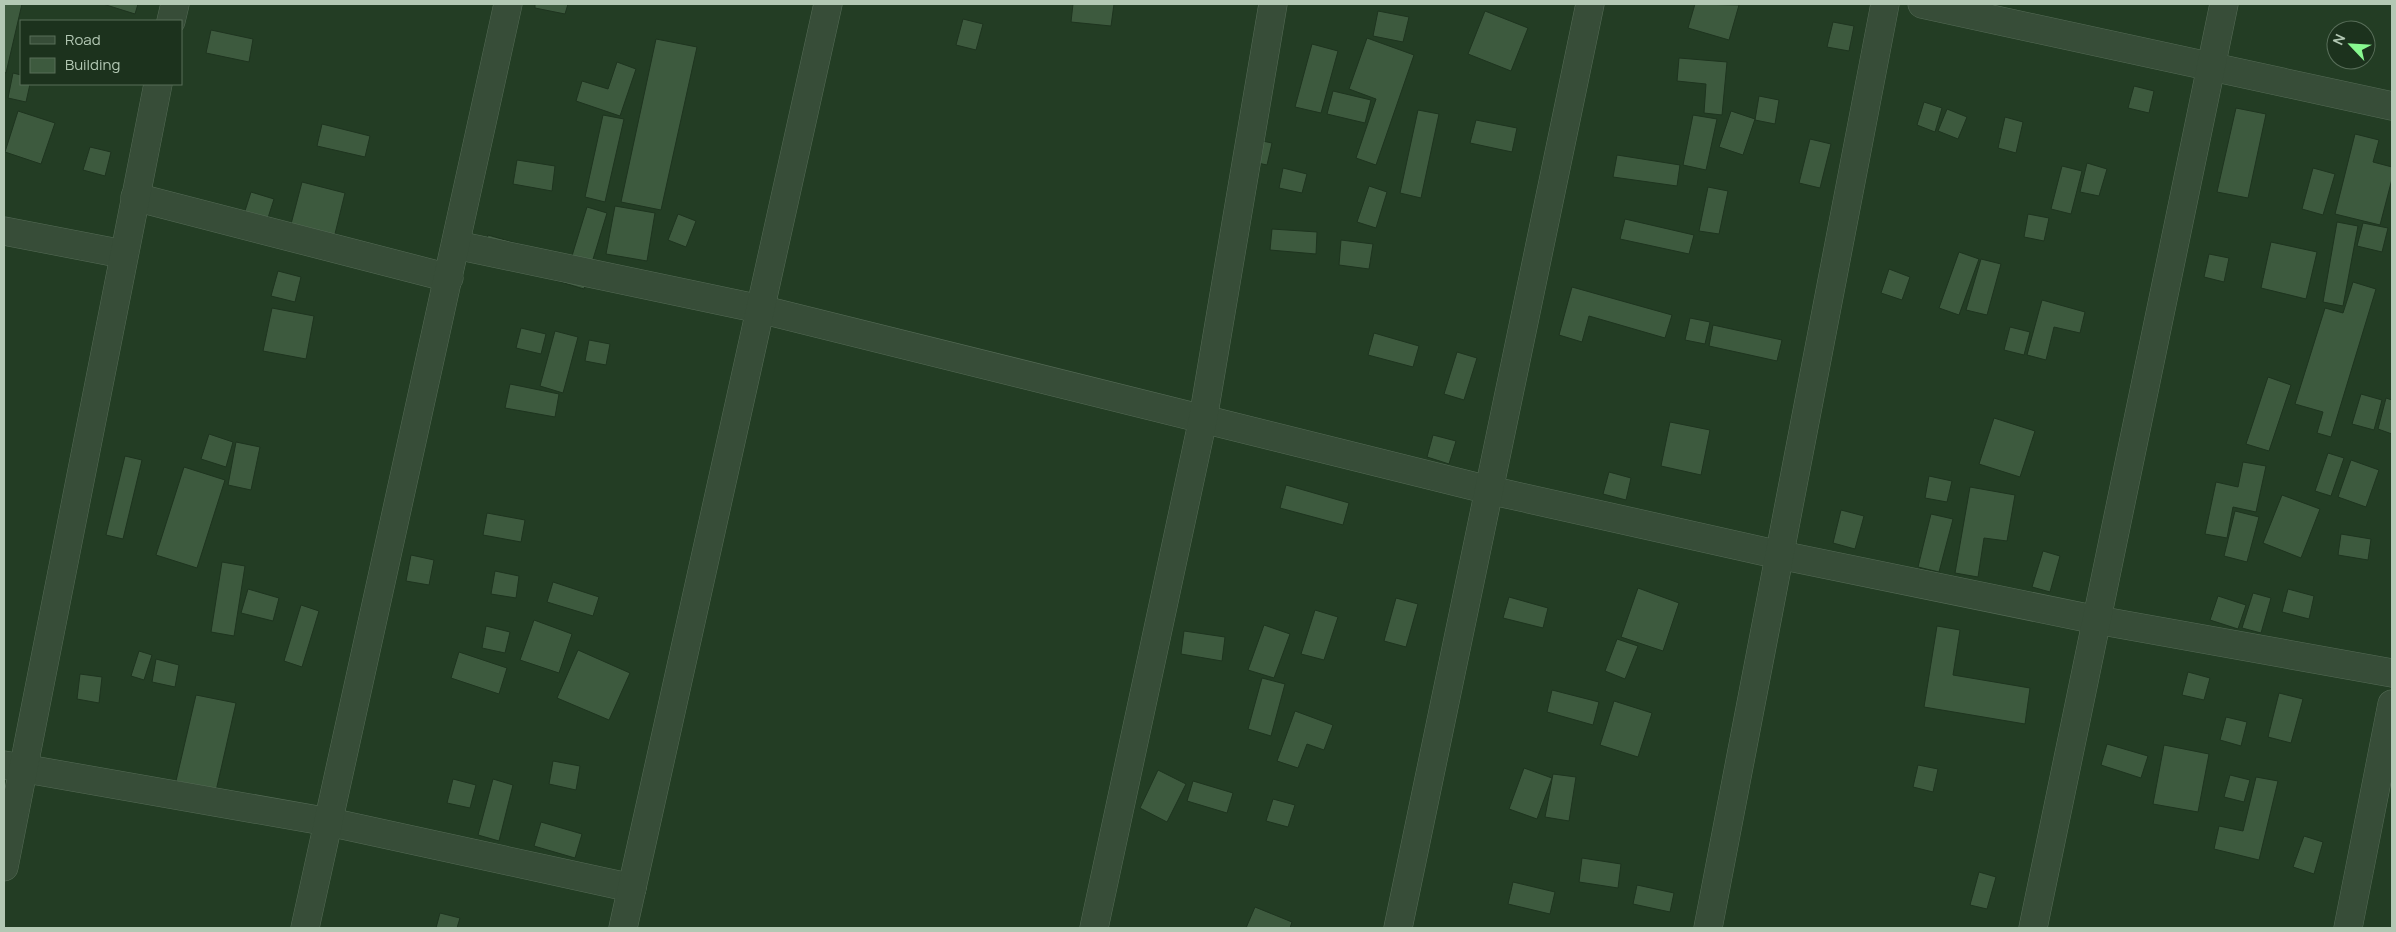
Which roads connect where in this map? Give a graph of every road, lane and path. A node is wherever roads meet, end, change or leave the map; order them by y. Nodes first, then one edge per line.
1 (174, 4) edge
2 (508, 4) edge
3 (828, 4) edge
4 (1273, 4) edge
5 (1590, 4) edge
6 (1885, 4) edge
7 (1922, 4) edge
8 (2224, 4) edge
9 (171, 20) edge
10 (2211, 66) junction
11 (158, 85) edge
12 (2392, 106) edge
13 (135, 198) junction
14 (4, 231) edge
15 (456, 246) junction
16 (123, 254) junction
17 (449, 278) junction
18 (760, 309) junction
19 (1203, 419) junction
20 (1490, 490) junction
21 (1780, 554) junction
22 (2097, 620) junction
23 (2392, 673) edge
24 (2392, 704) edge
25 (13, 767) edge
26 (329, 822) junction
27 (4, 867) edge
28 (632, 888) junction
29 (305, 928) edge
30 (622, 928) edge
31 (1094, 928) edge
32 (1398, 928) edge
33 (1708, 928) edge
34 (2033, 928) edge
35 (2348, 928) edge

1 - 9 street
2 - 15 street
3 - 18 street
4 - 19 street
5 - 20 street
6 - 21 street
7 - 10 street
8 - 10 street
10 - 12 street
10 - 22 street
11 - 13 street
13 - 16 street
13 - 17 street
14 - 16 street
15 - 17 street
15 - 18 street
16 - 25 street
17 - 26 street
18 - 19 street
18 - 28 street
19 - 20 street
19 - 31 street
20 - 21 street
20 - 32 street
21 - 22 street
21 - 33 street
22 - 23 street
22 - 34 street
24 - 35 street
25 - 26 street
25 - 27 street
26 - 28 street
26 - 29 street
28 - 30 street

